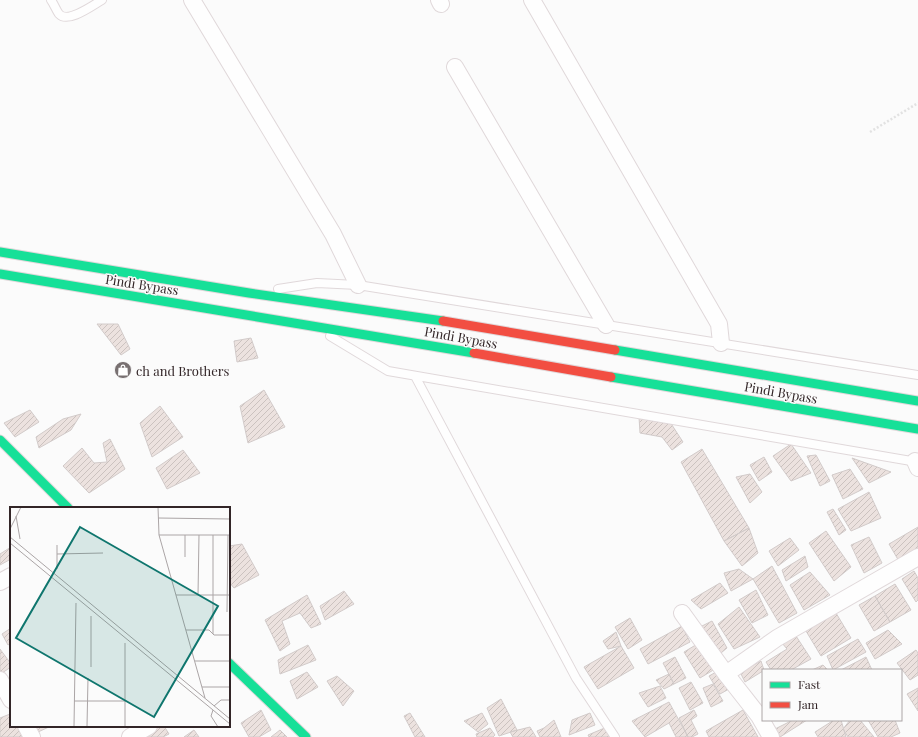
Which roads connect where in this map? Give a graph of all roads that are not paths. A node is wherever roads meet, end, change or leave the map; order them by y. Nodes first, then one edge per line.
1 (52, 0) edge
2 (102, 0) edge
3 (192, 0) edge
4 (532, 0) edge
5 (455, 67) dead end
6 (0, 252) edge
7 (0, 274) edge
8 (358, 285) junction
9 (250, 293) junction
10 (312, 325) junction
11 (606, 325) junction
12 (721, 343) junction
13 (918, 375) edge
14 (415, 376) junction
15 (918, 401) edge
16 (918, 429) edge
17 (0, 440) edge
18 (917, 464) edge
19 (67, 507) edge
20 (918, 557) edge
21 (10, 577) edge
22 (0, 582) edge
23 (682, 613) dead end
24 (233, 672) edge
25 (726, 674) junction
26 (0, 680) edge
27 (10, 698) edge
28 (27, 727) edge
29 (146, 727) edge
30 (32, 737) edge
31 (131, 737) edge
32 (306, 737) edge
33 (615, 737) edge
34 (771, 737) edge

1 - 2 lane
3 - 8 street
4 - 12 street
5 - 11 street
6 - 9 main road, Pindi Bypass
7 - 10 main road, Pindi Bypass
8 - 9 lane
8 - 11 lane
9 - 15 main road, Pindi Bypass
10 - 14 lane
10 - 16 main road, Pindi Bypass
11 - 12 lane
12 - 13 lane
14 - 18 lane
14 - 33 lane
17 - 19 main road
20 - 25 street
21 - 22 street
23 - 25 street
24 - 32 main road
25 - 34 street
26 - 27 street
28 - 30 street
29 - 31 street

